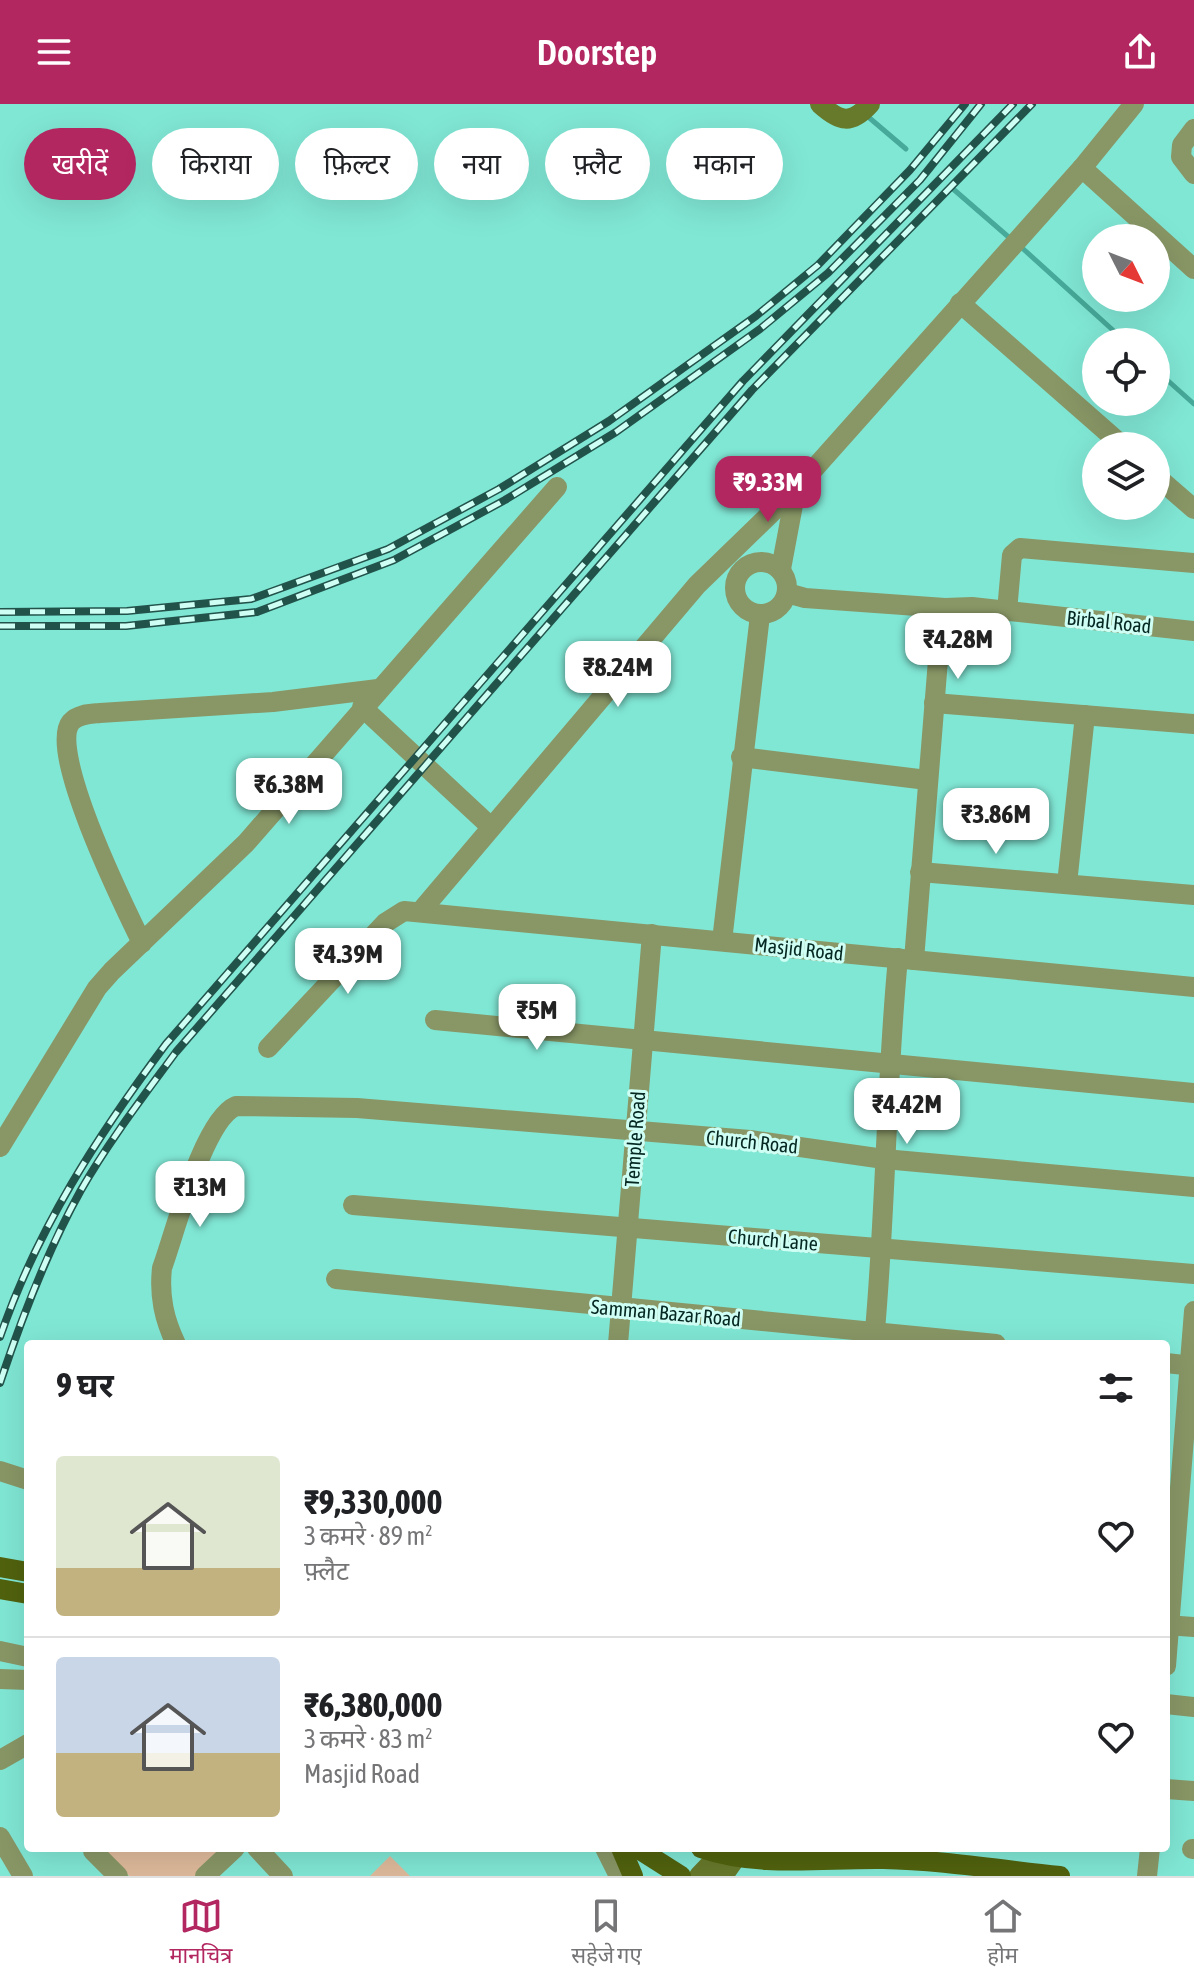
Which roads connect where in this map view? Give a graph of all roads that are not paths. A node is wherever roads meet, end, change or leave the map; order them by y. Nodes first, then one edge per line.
1 (820, 104) edge
2 (1134, 104) edge
3 (865, 109) edge
4 (1194, 129) edge
5 (1082, 168) junction
6 (1194, 174) edge
7 (1194, 269) edge
8 (960, 303) junction
9 (1107, 432) edge
10 (557, 487) dead end
11 (1170, 488) edge
12 (796, 489) junction
13 (1194, 509) edge
14 (1194, 563) edge
15 (781, 569) junction
16 (697, 585) junction
17 (734, 592) junction
18 (787, 593) junction
19 (945, 608) junction
20 (1007, 611) junction
21 (760, 615) junction
22 (1194, 631) edge
23 (378, 689) junction
24 (934, 703) junction
25 (362, 707) junction
26 (1085, 715) junction
27 (1194, 724) edge
28 (741, 757) junction
29 (927, 780) junction
30 (491, 827) junction
31 (920, 872) junction
32 (1067, 884) junction
33 (1194, 895) edge
34 (412, 911) junction
35 (652, 934) junction
36 (722, 941) junction
37 (142, 943) junction
38 (906, 959) junction
39 (1194, 987) edge
40 (435, 1020) dead end
41 (642, 1040) junction
42 (268, 1048) dead end
43 (888, 1066) junction
44 (1194, 1093) edge
45 (636, 1133) junction
46 (0, 1147) edge
47 (884, 1159) junction
48 (1194, 1187) edge
49 (353, 1205) dead end
50 (628, 1226) junction
51 (882, 1250) junction
52 (1194, 1274) edge
53 (336, 1279) dead end
54 (621, 1309) junction
55 (1194, 1311) edge
56 (875, 1330) junction
57 (174, 1340) edge
58 (618, 1340) edge
59 (961, 1340) edge
60 (1170, 1363) edge
61 (1192, 1366) edge
62 (1181, 1450) edge
63 (0, 1471) edge
64 (24, 1479) edge
65 (1179, 1532) edge
66 (0, 1567) edge
67 (24, 1571) edge
68 (0, 1589) edge
69 (24, 1593) edge
70 (1170, 1602) edge
71 (1170, 1625) edge
72 (1194, 1627) edge
73 (0, 1651) edge
74 (24, 1656) edge
75 (0, 1679) edge
76 (24, 1680) edge
77 (1170, 1704) edge
78 (1194, 1707) edge
79 (24, 1746) edge
80 (0, 1760) edge
81 (1170, 1789) edge
82 (1194, 1791) edge
83 (0, 1837) edge
84 (94, 1852) edge
85 (231, 1852) edge
86 (261, 1852) edge
87 (607, 1852) edge
88 (623, 1852) edge
89 (642, 1852) edge
90 (1150, 1852) edge
91 (719, 1853) edge
92 (23, 1876) edge
93 (118, 1876) edge
94 (205, 1876) edge
95 (283, 1876) edge
96 (619, 1876) edge
97 (633, 1876) edge
98 (681, 1876) edge
99 (699, 1876) edge
100 (723, 1876) edge
101 (1060, 1876) edge
102 (1147, 1876) edge

1 - 3 street
2 - 5 street
4 - 6 street
5 - 7 street
5 - 8 street
8 - 9 street
8 - 12 street
10 - 23 street
11 - 13 street
12 - 15 street
12 - 16 street
14 - 20 street
15 - 17 street
15 - 18 street
16 - 17 street
16 - 30 street
17 - 21 street
18 - 19 street, Birbal Road
18 - 21 street
19 - 20 street, Birbal Road
19 - 24 street
20 - 22 street, Birbal Road
21 - 28 street
23 - 25 street
23 - 37 street
24 - 26 street
24 - 29 street
25 - 30 street
25 - 37 street
26 - 27 street
26 - 32 street
28 - 29 street
28 - 36 street
29 - 31 street
30 - 34 street
31 - 32 street
31 - 38 street
32 - 33 street
34 - 35 street, Masjid Road
34 - 42 street
35 - 36 street, Masjid Road
35 - 41 street, Temple Road
36 - 38 street, Masjid Road
37 - 46 street
38 - 39 street, Masjid Road
38 - 43 street
40 - 41 street
41 - 43 street
41 - 45 street, Temple Road
43 - 44 street
43 - 47 street
45 - 47 street, Church Road
45 - 50 street, Temple Road
45 - 57 street, Church Road
47 - 48 street, Church Road
47 - 51 street
49 - 50 street, Church Lane
50 - 51 street, Church Lane
50 - 54 street, Temple Road
51 - 52 street, Church Lane
51 - 56 street
53 - 54 street, Samman Bazar Road
54 - 56 street, Samman Bazar Road
54 - 58 street, Temple Road
55 - 61 street
56 - 59 street, Samman Bazar Road
60 - 61 street
61 - 62 street
62 - 65 street
63 - 64 street
65 - 70 street
66 - 67 main road
68 - 69 main road
71 - 72 street
73 - 74 street
75 - 76 street
77 - 78 street
79 - 80 street
81 - 82 street
83 - 92 street
84 - 93 street
85 - 94 street
86 - 95 street
87 - 96 street
88 - 97 main road
89 - 98 main road
90 - 102 street
91 - 99 street
91 - 100 street
91 - 101 main road

